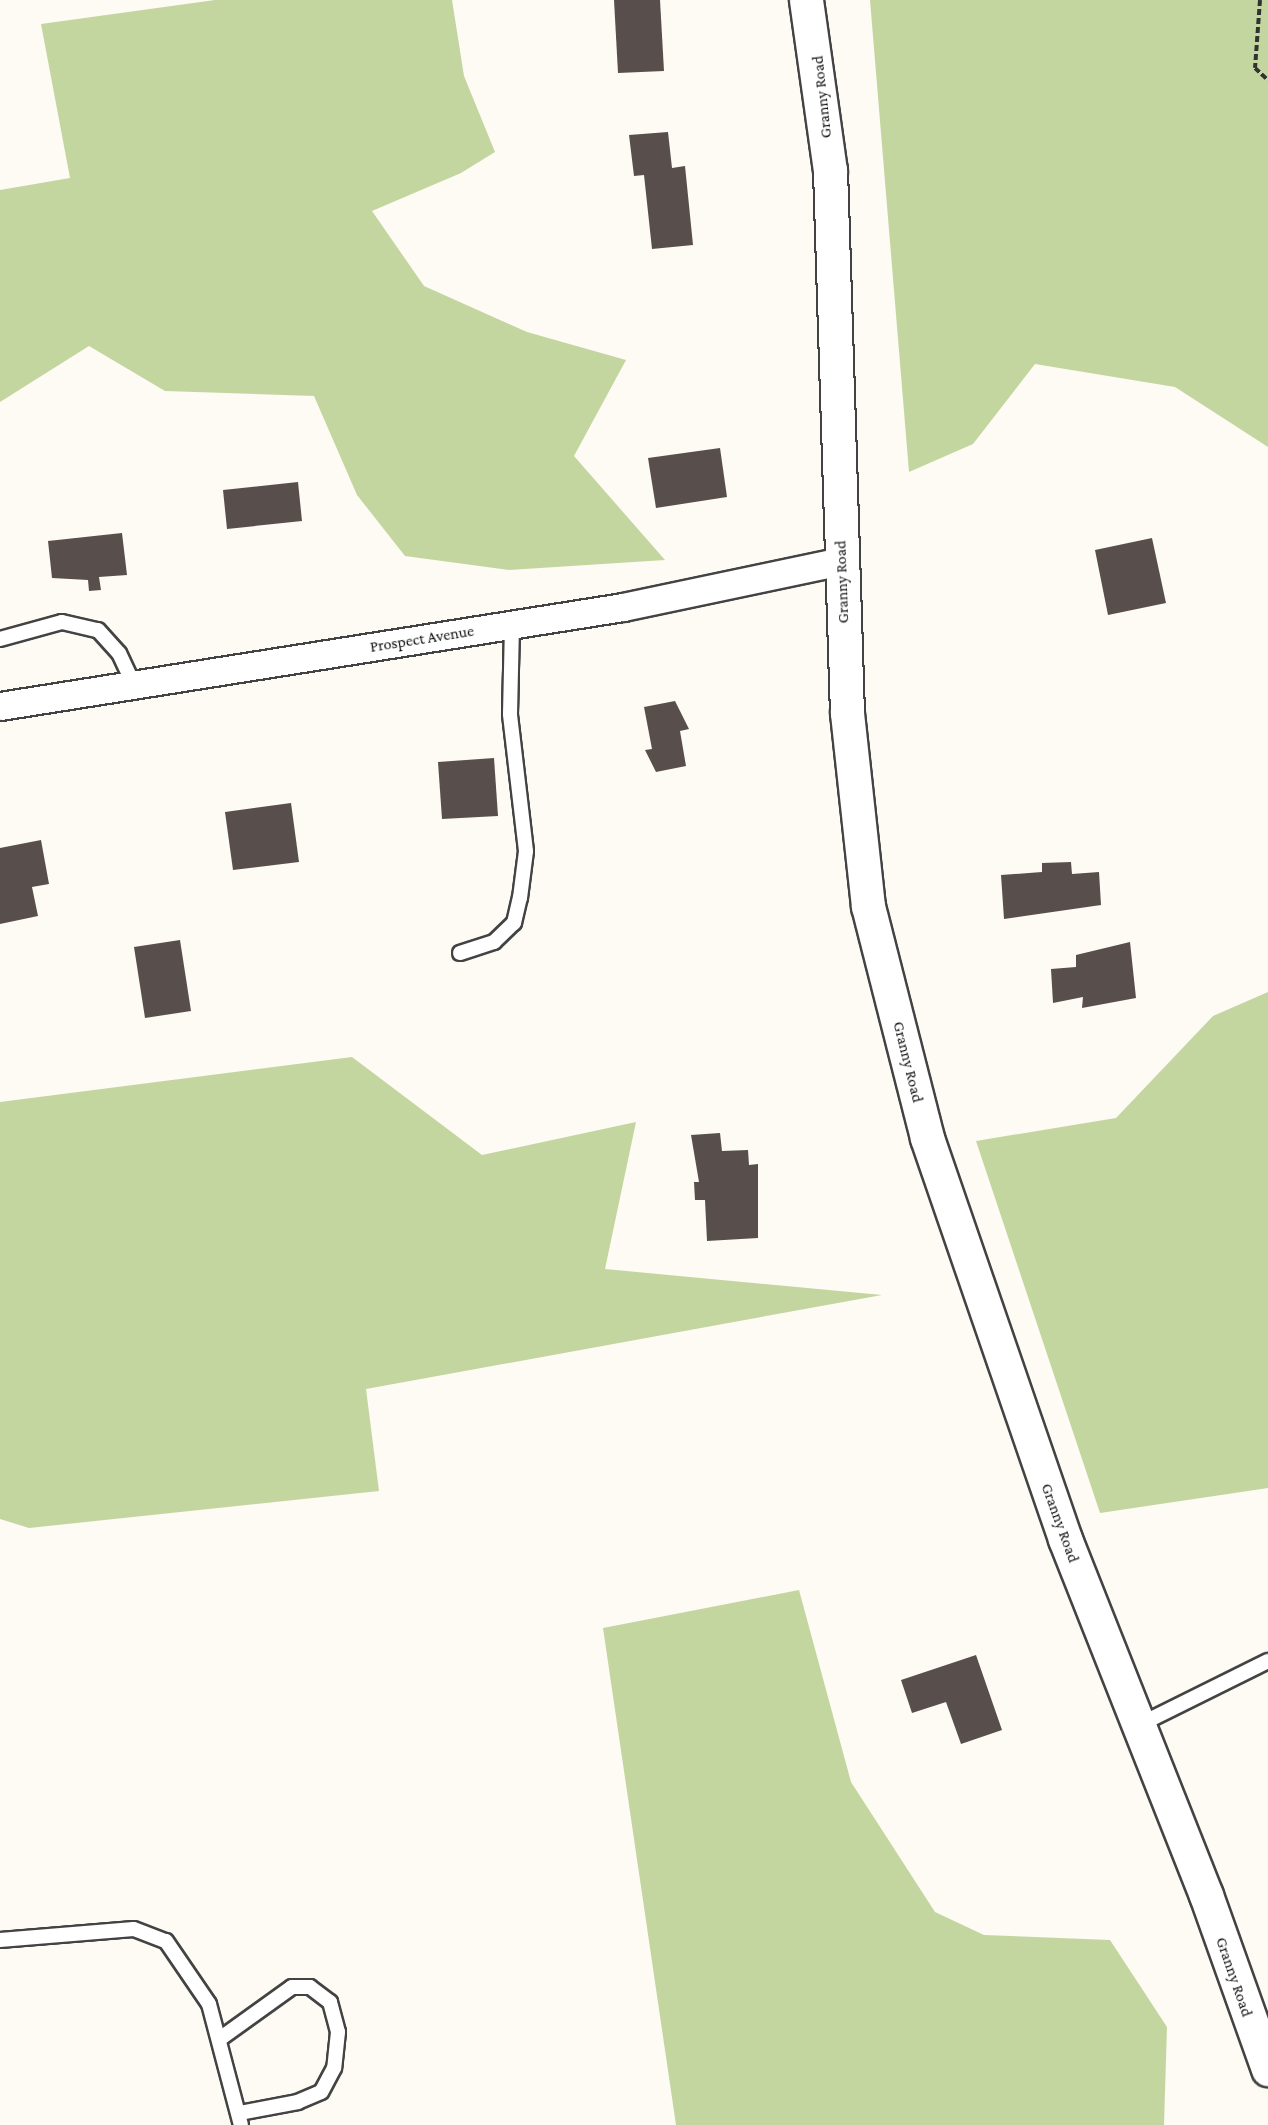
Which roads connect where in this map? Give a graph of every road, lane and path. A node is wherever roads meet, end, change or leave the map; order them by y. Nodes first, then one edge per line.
1 (806, 0) edge
2 (1260, 0) edge
3 (1268, 80) edge
4 (841, 561) junction
5 (512, 625) junction
6 (0, 639) edge
7 (134, 685) junction
8 (0, 706) edge
9 (460, 953) dead end
10 (1268, 1661) edge
11 (1137, 1725) junction
12 (0, 1940) edge
13 (221, 2038) junction
14 (1268, 2069) edge
15 (240, 2119) edge

1 - 4 street, Granny Road
2 - 3 path
4 - 5 street, Prospect Avenue
4 - 11 street, Granny Road
5 - 7 street, Prospect Avenue
5 - 9 lane
6 - 7 lane
7 - 8 street, Prospect Avenue
10 - 11 lane
11 - 14 street, Granny Road
12 - 13 lane
13 - 15 lane
13 - 15 lane

